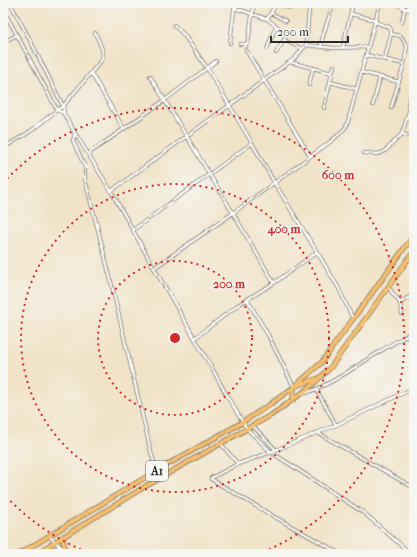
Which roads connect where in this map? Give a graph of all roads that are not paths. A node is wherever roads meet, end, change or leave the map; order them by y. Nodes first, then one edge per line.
1 (10, 3) edge
2 (235, 3) edge
3 (254, 3) edge
4 (314, 3) edge
5 (333, 3) edge
6 (353, 3) edge
7 (380, 3) edge
8 (393, 3) edge
9 (409, 3) edge
10 (277, 4) edge
11 (309, 4) edge
12 (234, 8) junction
13 (290, 8) dead end
14 (3, 9) edge
15 (406, 9) junction
16 (414, 12) edge
17 (271, 13) junction
18 (253, 14) junction
19 (351, 14) junction
20 (267, 19) junction
21 (286, 21) dead end
22 (375, 21) junction
23 (402, 22) dead end
24 (174, 24) dead end
25 (276, 26) junction
26 (96, 34) dead end
27 (391, 34) junction
28 (17, 35) junction
29 (284, 40) junction
30 (3, 42) edge
31 (230, 43) dead end
32 (240, 44) dead end
33 (246, 44) junction
34 (306, 45) junction
35 (321, 47) junction
36 (368, 47) junction
37 (343, 48) junction
38 (267, 49) dead end
39 (302, 49) junction
40 (276, 53) dead end
41 (366, 55) junction
42 (385, 59) junction
43 (216, 61) dead end
44 (290, 62) junction
45 (404, 64) junction
46 (334, 66) dead end
47 (207, 68) junction
48 (313, 68) junction
49 (91, 72) junction
50 (361, 72) junction
51 (332, 73) junction
52 (150, 76) dead end
53 (380, 77) junction
54 (264, 81) junction
55 (330, 82) junction
56 (398, 82) junction
57 (310, 85) dead end
58 (414, 85) edge
59 (357, 89) junction
60 (165, 100) junction
61 (373, 105) dead end
62 (63, 106) junction
63 (229, 106) junction
64 (324, 108) dead end
65 (391, 108) dead end
66 (57, 110) junction
67 (64, 114) junction
68 (124, 129) junction
69 (75, 133) junction
70 (402, 134) junction
71 (187, 136) junction
72 (414, 137) edge
73 (252, 144) junction
74 (3, 148) edge
75 (364, 153) dead end
76 (88, 154) junction
77 (310, 156) junction
78 (210, 174) junction
79 (274, 182) junction
80 (111, 191) junction
81 (233, 213) junction
82 (133, 230) junction
83 (414, 235) edge
84 (317, 252) junction
85 (414, 252) edge
86 (154, 268) junction
87 (274, 283) junction
88 (388, 287) junction
89 (414, 294) edge
90 (247, 299) junction
91 (400, 303) junction
92 (402, 314) dead end
93 (353, 319) junction
94 (414, 331) edge
95 (195, 338) junction
96 (320, 378) junction
97 (294, 387) junction
98 (316, 389) junction
99 (414, 389) edge
100 (301, 394) junction
101 (294, 400) junction
102 (243, 422) junction
103 (336, 425) junction
104 (253, 426) junction
105 (247, 429) junction
106 (317, 432) junction
107 (220, 444) junction
108 (276, 450) junction
109 (271, 452) junction
110 (238, 464) junction
111 (156, 471) junction
112 (414, 488) edge
113 (49, 536) junction
114 (64, 536) junction
115 (55, 542) junction
116 (60, 546) junction
117 (65, 549) junction
118 (19, 554) edge
119 (36, 554) edge
120 (45, 554) edge
121 (72, 554) edge
122 (342, 554) edge
123 (348, 554) edge
124 (355, 554) edge
125 (412, 554) edge

1 - 62 street
2 - 12 street
3 - 18 street
4 - 11 street
5 - 35 street
6 - 19 street
7 - 22 street
8 - 15 street
9 - 15 street
10 - 13 street
10 - 17 street
11 - 34 street
12 - 18 street
12 - 31 street
14 - 28 street
15 - 16 street
15 - 23 street
17 - 20 street
17 - 21 street
18 - 20 street
18 - 33 street
19 - 22 street
19 - 37 street
20 - 25 street
22 - 27 street
22 - 36 street
24 - 47 street
25 - 29 street
25 - 38 street
26 - 49 street
27 - 42 street
27 - 45 street
28 - 30 street
28 - 66 street
29 - 39 street
29 - 40 street
32 - 33 street
33 - 54 street
34 - 35 street
34 - 39 street
35 - 37 street
36 - 37 street
36 - 41 street
39 - 44 street
41 - 42 street
41 - 50 street
42 - 45 street
43 - 47 street
44 - 48 street
44 - 54 street
45 - 56 street
46 - 51 street
47 - 60 street
47 - 63 street
48 - 51 street
48 - 57 street
49 - 62 street
49 - 68 street
50 - 53 street
50 - 59 street
51 - 55 street
52 - 60 street
53 - 56 street
53 - 61 street
54 - 63 street
54 - 77 street
55 - 59 street
55 - 64 street
56 - 65 street
58 - 70 street
59 - 77 street
60 - 68 street
60 - 71 street
62 - 66 street
62 - 67 street
63 - 71 street
63 - 73 street
66 - 67 street
66 - 74 street
67 - 69 street
68 - 76 street
69 - 76 street
69 - 111 street
70 - 72 street
70 - 75 street
71 - 78 street
71 - 80 street
73 - 78 street
73 - 79 street
76 - 80 street
77 - 79 street
78 - 81 street
78 - 82 street
79 - 81 street
79 - 84 street
80 - 82 street
81 - 86 street
81 - 87 street
82 - 86 street
83 - 93 main road, A1
84 - 87 street
84 - 93 street
85 - 88 main road, A1
86 - 95 street
87 - 90 street
88 - 91 street
88 - 96 main road, A1
89 - 91 street
90 - 95 street
90 - 97 street
91 - 92 street
93 - 97 main road, A1
94 - 98 street
95 - 102 street
96 - 97 main road, A1
96 - 100 main road, A1
97 - 101 main road
97 - 102 main road, A1
98 - 100 street
98 - 103 street
99 - 103 street
100 - 101 main road, A1
101 - 104 main road, A1
102 - 105 street
102 - 111 main road, A1
103 - 106 street
104 - 105 main road, A1
104 - 108 street
105 - 107 main road, A1
105 - 109 street
106 - 108 street
106 - 112 street
107 - 110 street
107 - 114 main road, A1
108 - 109 street
109 - 110 street
109 - 125 street
110 - 122 street
111 - 113 main road, A1
113 - 115 street
113 - 118 main road, A1
114 - 115 main road, A1
114 - 117 main road
115 - 116 street
115 - 119 main road, A1
116 - 117 street
116 - 120 street
117 - 121 street
123 - 124 street

